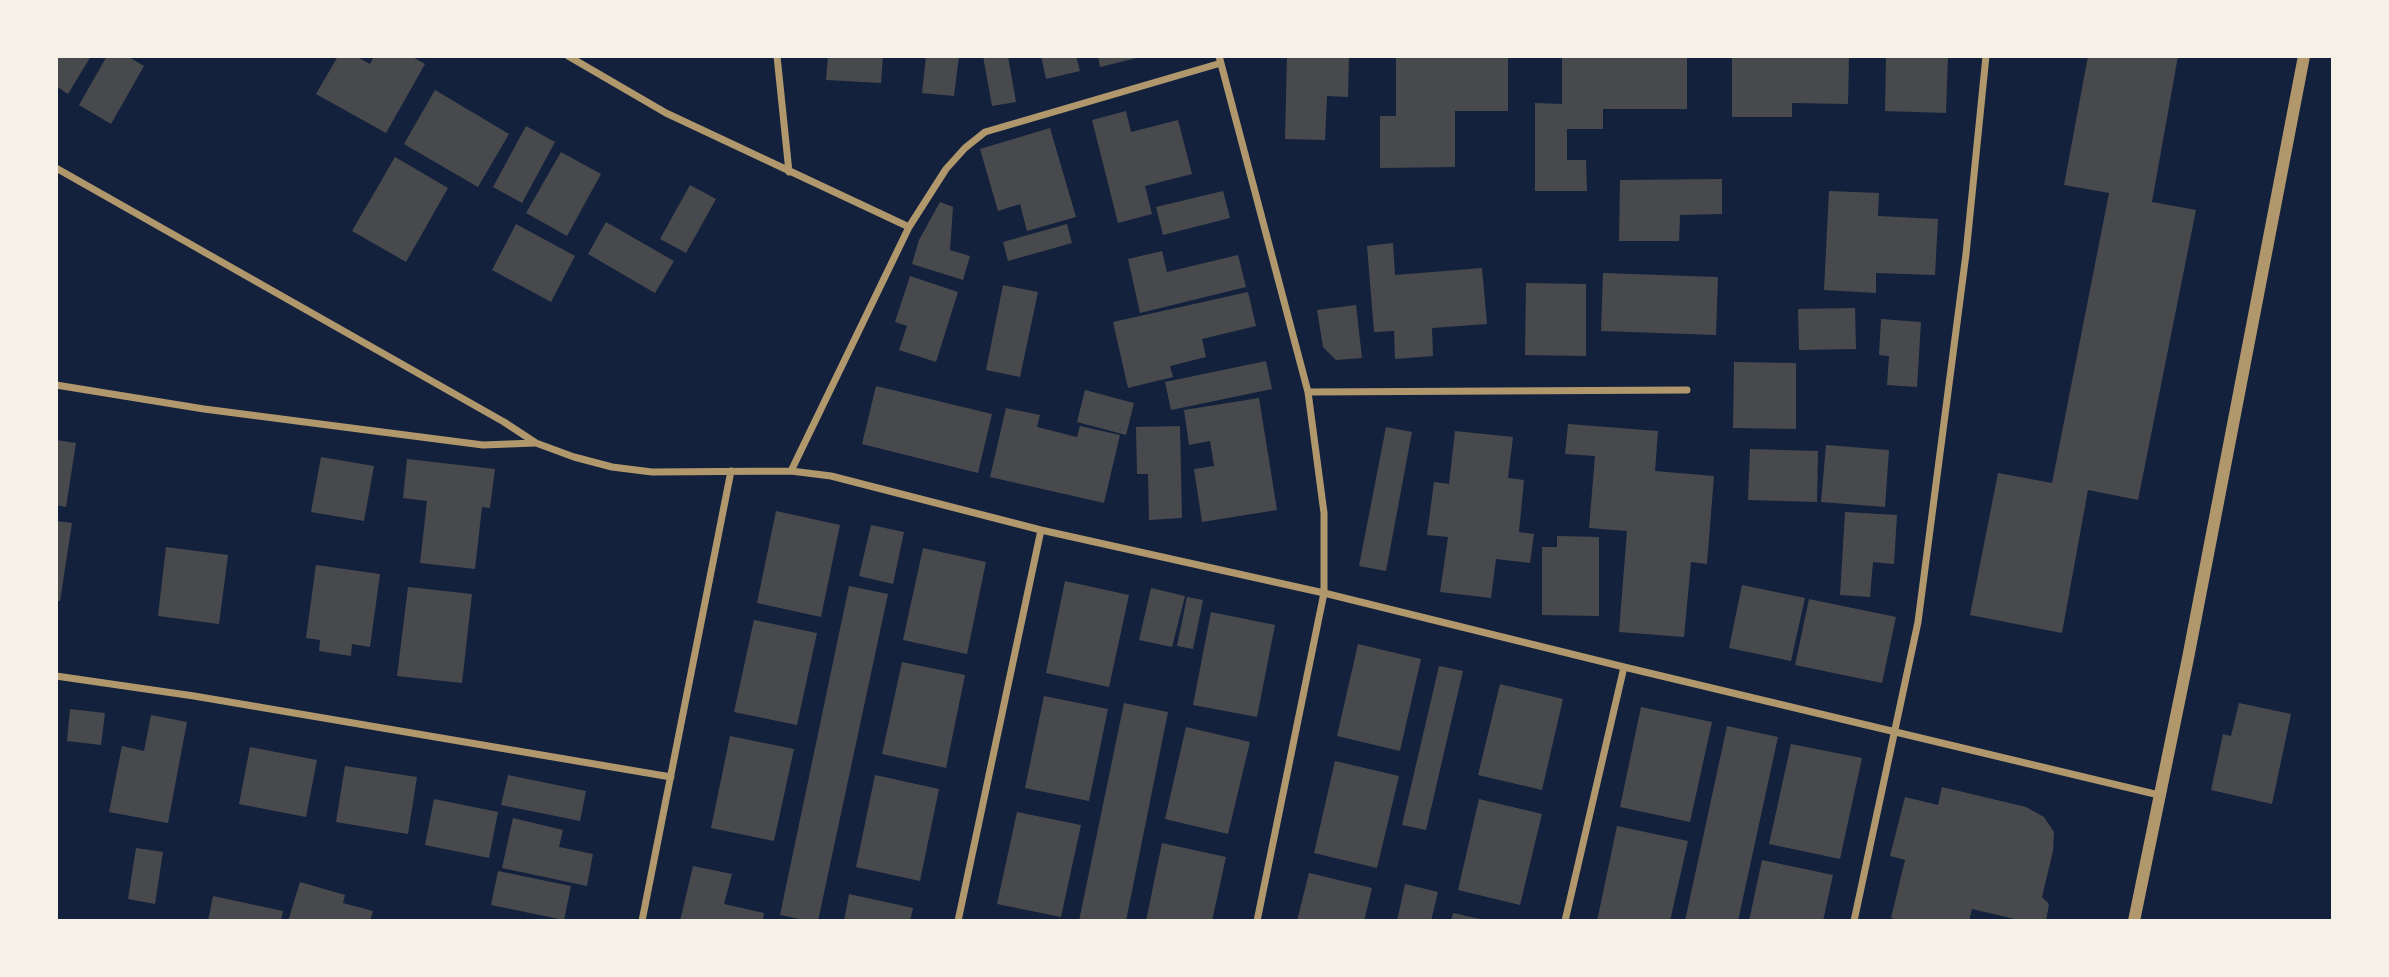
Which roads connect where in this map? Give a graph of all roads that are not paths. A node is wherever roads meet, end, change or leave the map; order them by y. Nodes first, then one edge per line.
1 (568, 56) edge
2 (777, 56) edge
3 (1986, 56) edge
4 (2304, 56) edge
5 (1220, 59) edge
6 (56, 168) edge
7 (789, 172) junction
8 (909, 227) junction
9 (56, 385) edge
10 (1687, 390) dead end
11 (1308, 392) junction
12 (536, 443) junction
13 (731, 471) junction
14 (791, 471) junction
15 (1041, 530) junction
16 (1325, 593) junction
17 (1623, 667) junction
18 (56, 676) edge
19 (1895, 730) junction
20 (671, 777) junction
21 (2159, 795) junction
22 (642, 921) edge
23 (958, 921) edge
24 (1257, 921) edge
25 (1565, 921) edge
26 (1854, 921) edge
27 (2134, 921) edge

1 - 7 street
2 - 7 street
3 - 19 street
4 - 21 street
5 - 8 street
5 - 11 street
6 - 12 street
7 - 8 street
8 - 14 street
9 - 12 street
10 - 11 street
11 - 16 street
12 - 13 street
13 - 14 street
13 - 20 street
14 - 15 street
15 - 16 street
15 - 23 street
16 - 17 street
16 - 24 street
17 - 19 street
17 - 25 street
18 - 20 street
19 - 21 street
19 - 26 street
20 - 22 street
21 - 27 street

